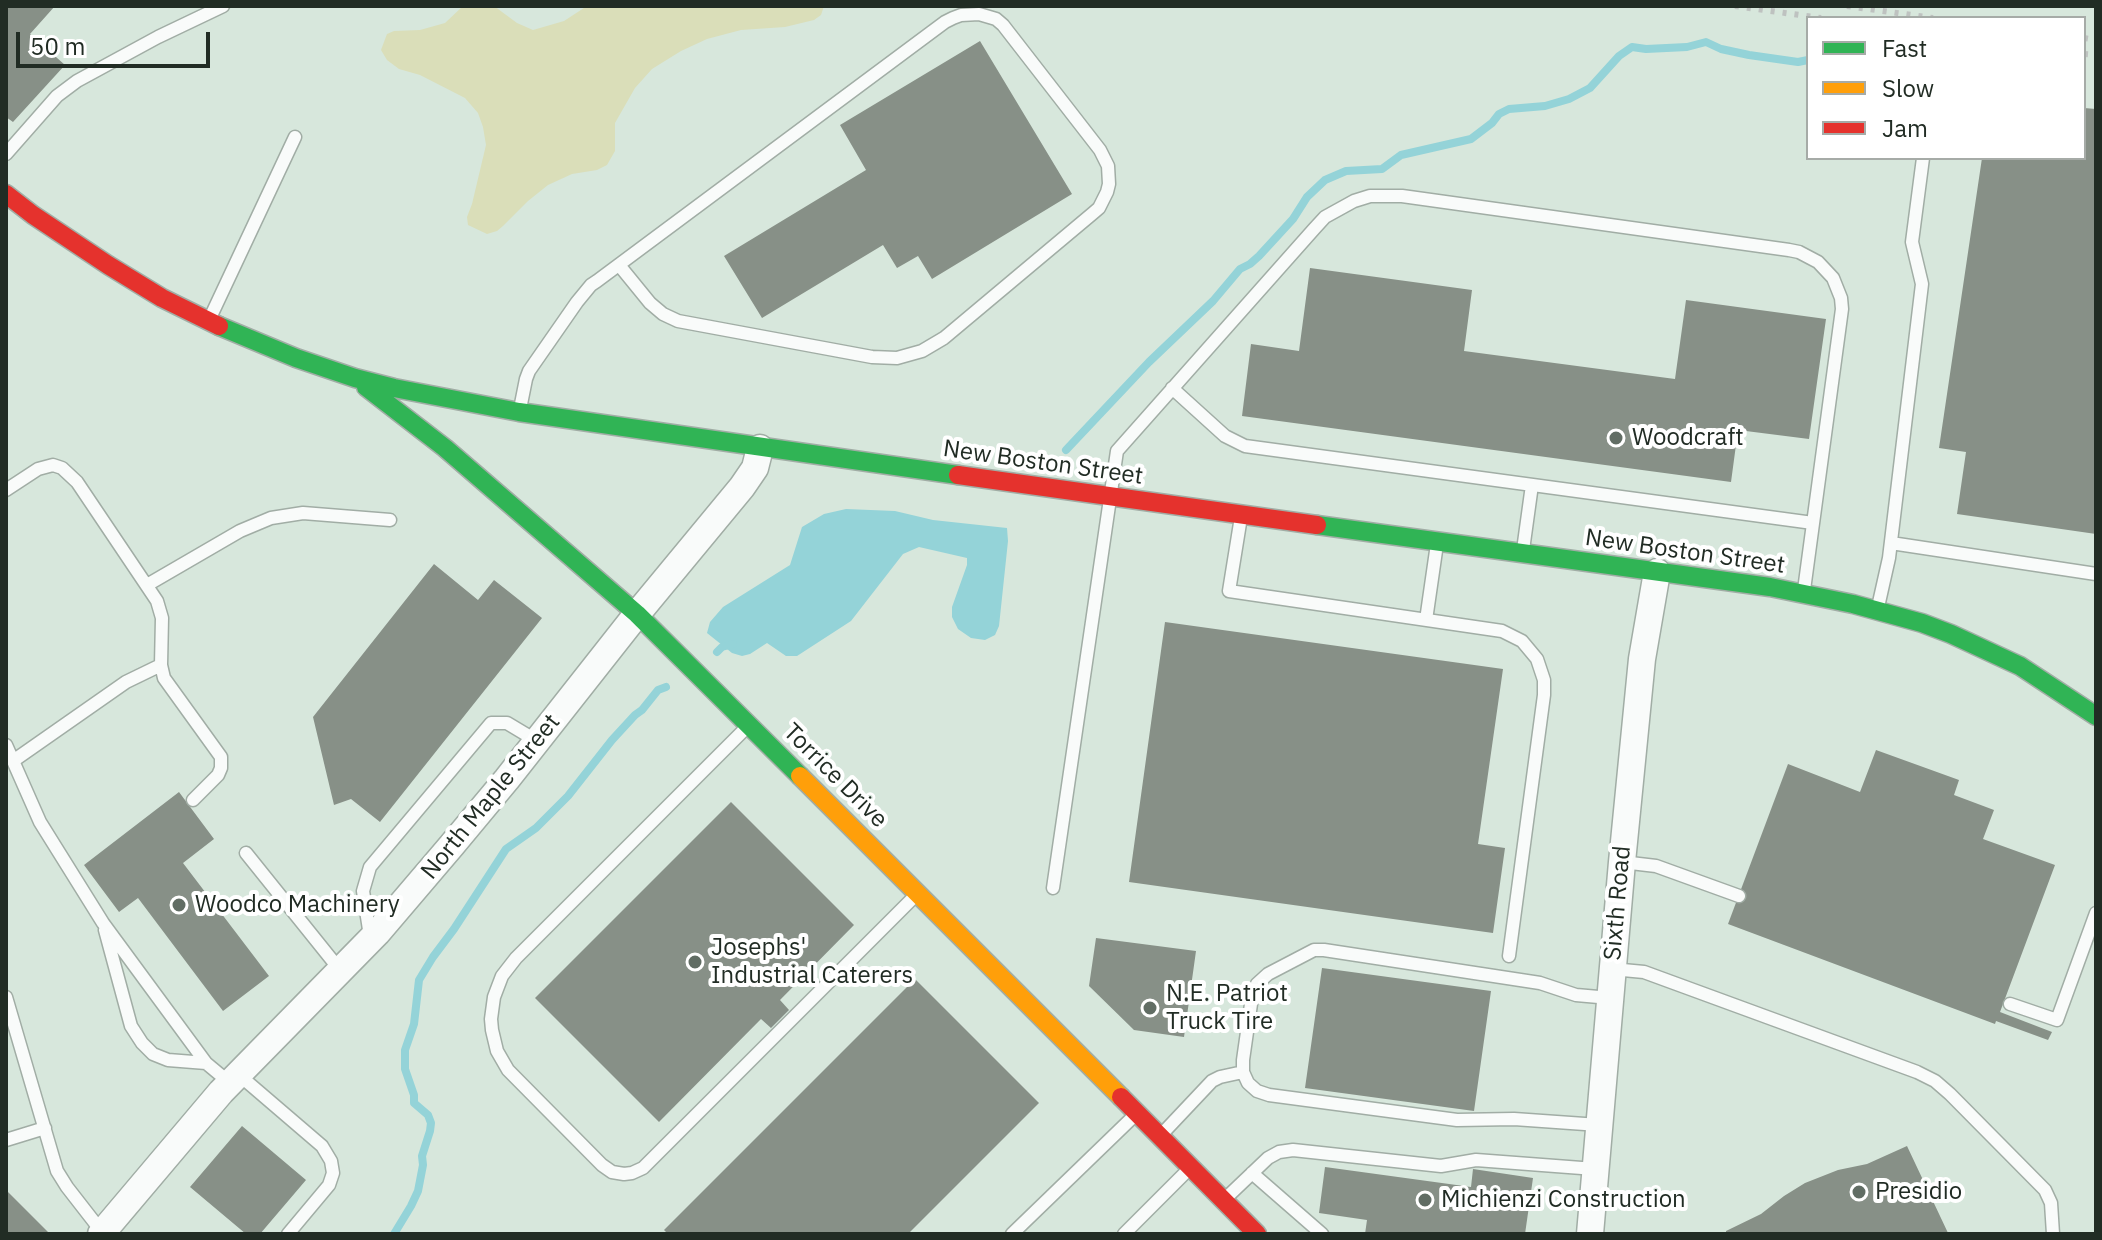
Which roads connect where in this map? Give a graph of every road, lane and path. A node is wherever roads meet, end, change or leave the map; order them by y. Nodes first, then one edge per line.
1 (223, 6) edge
2 (295, 137) dead end
3 (6, 154) edge
4 (1923, 160) edge
5 (6, 194) edge
6 (619, 265) junction
7 (208, 321) junction
8 (355, 378) junction
9 (1172, 388) junction
10 (519, 412) junction
11 (760, 448) junction
12 (1532, 485) junction
13 (6, 490) edge
14 (1109, 496) junction
15 (1241, 515) junction
16 (390, 520) dead end
17 (1813, 523) junction
18 (1437, 542) junction
19 (1891, 543) junction
20 (1522, 553) junction
21 (1657, 572) junction
22 (2096, 574) edge
23 (147, 585) junction
24 (1803, 594) junction
25 (1878, 610) junction
26 (637, 614) junction
27 (1426, 620) junction
28 (161, 665) junction
29 (2095, 711) edge
30 (749, 725) junction
31 (537, 741) junction
32 (6, 745) edge
33 (13, 761) junction
34 (193, 800) dead end
35 (246, 853) dead end
36 (1622, 862) junction
37 (1053, 888) dead end
38 (918, 893) junction
39 (1739, 896) dead end
40 (2096, 913) edge
41 (103, 923) junction
42 (370, 940) junction
43 (1509, 956) dead end
44 (1612, 969) junction
45 (340, 970) junction
46 (6, 997) edge
47 (1610, 998) junction
48 (2010, 1004) dead end
49 (206, 1063) junction
50 (1243, 1072) junction
51 (234, 1079) junction
52 (1137, 1113) junction
53 (1599, 1125) junction
54 (45, 1128) junction
55 (1159, 1136) junction
56 (6, 1140) edge
57 (1190, 1168) junction
58 (1595, 1169) junction
59 (1252, 1173) junction
60 (1223, 1200) junction
61 (101, 1233) edge
62 (288, 1234) edge
63 (1012, 1234) edge
64 (1124, 1234) edge
65 (1257, 1234) edge
66 (1322, 1234) edge
67 (1590, 1234) edge
68 (2053, 1234) edge

1 - 3 lane
2 - 7 lane
4 - 19 lane
5 - 7 main road, New Boston Street
6 - 6 lane
6 - 10 lane
7 - 8 main road, New Boston Street
8 - 10 main road, New Boston Street
8 - 26 main road, Torrice Drive
9 - 12 lane
9 - 14 lane
9 - 17 lane
10 - 11 main road, New Boston Street
11 - 14 main road, New Boston Street
11 - 26 street, North Maple Street
12 - 17 lane
12 - 20 lane
13 - 23 lane
14 - 15 main road, New Boston Street
14 - 37 lane
15 - 18 main road, New Boston Street
15 - 27 lane
16 - 23 lane
17 - 24 lane
18 - 20 main road, New Boston Street
18 - 27 lane
19 - 22 lane
19 - 25 lane
20 - 21 main road, New Boston Street
21 - 24 main road, New Boston Street
21 - 36 street, Sixth Road
23 - 28 lane
24 - 25 main road, New Boston Street
25 - 29 main road, New Boston Street
26 - 30 main road, Torrice Drive
26 - 31 street, North Maple Street
27 - 43 lane
28 - 33 lane
28 - 34 lane
30 - 38 main road, Torrice Drive
30 - 38 lane
31 - 42 street, North Maple Street
31 - 42 lane
32 - 33 lane
33 - 41 lane
35 - 45 lane
36 - 39 lane
36 - 44 street, Sixth Road
38 - 52 main road, Torrice Drive
40 - 48 lane
41 - 49 lane
41 - 49 lane
42 - 45 street, North Maple Street
44 - 47 street, Sixth Road
44 - 68 lane
45 - 51 street, North Maple Street
46 - 54 lane
47 - 50 lane
47 - 53 street, Sixth Road
49 - 51 lane
50 - 53 lane
50 - 55 lane
51 - 61 street, North Maple Street
51 - 62 lane
52 - 55 main road, Torrice Drive
52 - 63 lane
53 - 58 street, Sixth Road
54 - 56 lane
54 - 61 lane
55 - 57 main road, Torrice Drive
57 - 60 main road, Torrice Drive
57 - 64 lane
58 - 59 lane
58 - 67 street, Sixth Road
59 - 60 lane
59 - 66 lane
60 - 65 main road, Torrice Drive

